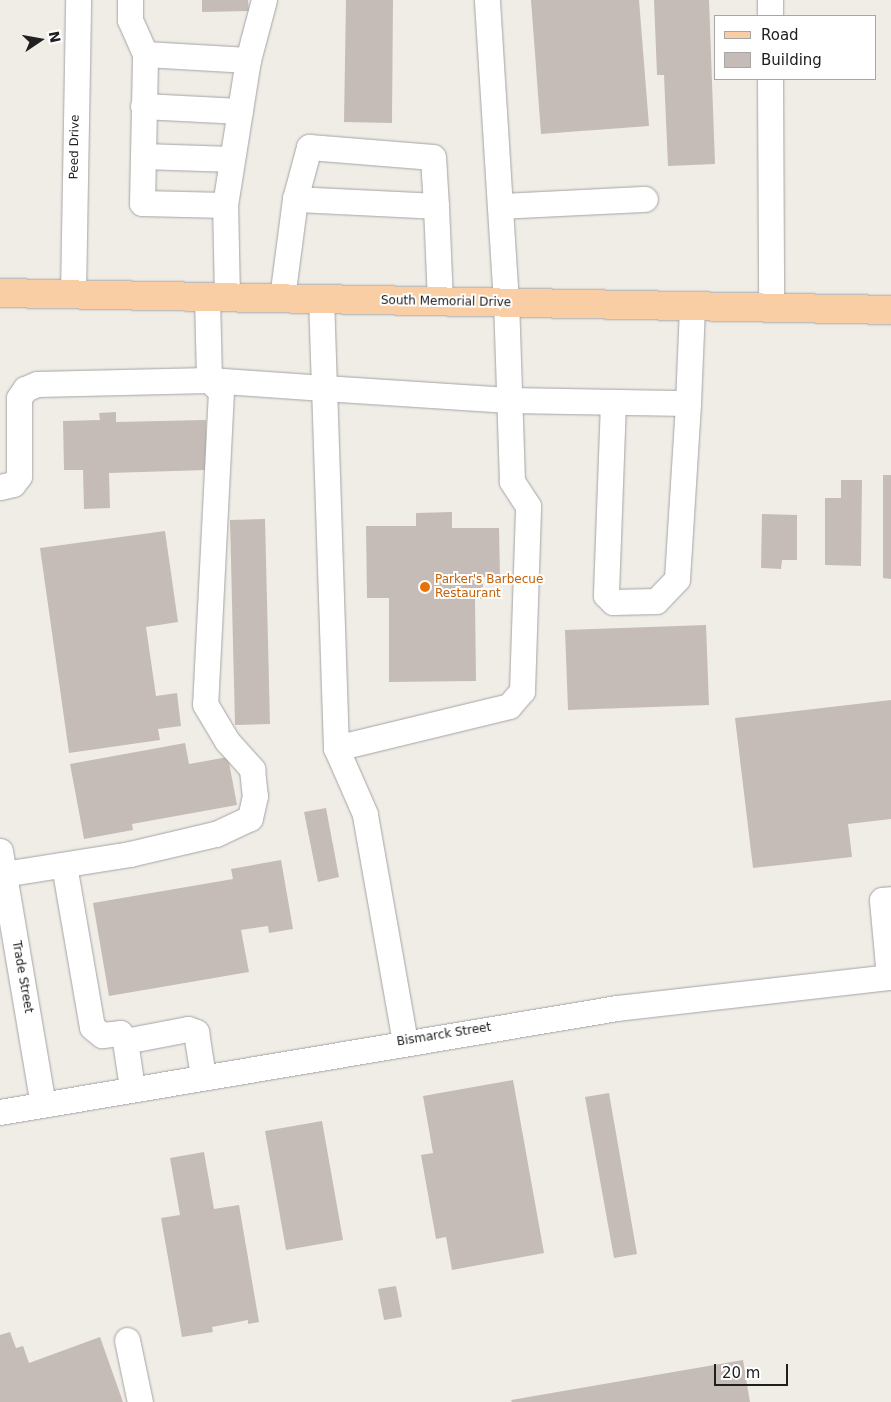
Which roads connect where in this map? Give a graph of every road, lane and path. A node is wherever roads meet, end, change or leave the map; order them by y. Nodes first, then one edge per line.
1 (78, 0) edge
2 (130, 0) edge
3 (264, 0) edge
4 (487, 0) edge
5 (770, 0) edge
6 (770, 15) edge
7 (145, 54) junction
8 (248, 60) junction
9 (770, 80) edge
10 (143, 106) junction
11 (240, 111) junction
12 (143, 156) junction
13 (232, 159) junction
14 (295, 199) junction
15 (645, 199) dead end
16 (225, 206) junction
17 (436, 206) junction
18 (500, 206) junction
19 (0, 293) edge
20 (72, 294) junction
21 (217, 297) junction
22 (282, 298) junction
23 (322, 299) junction
24 (440, 302) junction
25 (506, 303) junction
26 (692, 306) junction
27 (771, 308) junction
28 (891, 310) edge
29 (209, 380) junction
30 (324, 388) junction
31 (509, 400) junction
32 (613, 402) junction
33 (688, 403) junction
34 (0, 487) edge
35 (336, 748) junction
36 (2, 863) edge
37 (64, 865) junction
38 (891, 899) edge
39 (890, 977) edge
40 (125, 1041) junction
41 (405, 1042) junction
42 (203, 1076) junction
43 (132, 1088) junction
44 (43, 1104) junction
45 (0, 1112) edge
46 (127, 1340) dead end
47 (140, 1402) edge

1 - 20 street, Peed Drive
2 - 7 street
3 - 8 street
4 - 18 street
5 - 6 street
7 - 8 street
7 - 10 street
8 - 11 street
9 - 27 street
10 - 11 street
10 - 12 street
11 - 13 street
12 - 13 street
12 - 16 street
13 - 16 street
14 - 17 street
14 - 17 street
14 - 22 street
15 - 18 street
16 - 21 street
17 - 24 street
18 - 25 street
19 - 20 main road, South Memorial Drive
20 - 21 main road, South Memorial Drive
21 - 22 main road, South Memorial Drive
21 - 29 street
22 - 23 main road, South Memorial Drive
23 - 24 main road, South Memorial Drive
23 - 30 street
24 - 25 main road, South Memorial Drive
25 - 26 main road, South Memorial Drive
25 - 31 street
26 - 27 main road, South Memorial Drive
26 - 33 street
27 - 28 main road, South Memorial Drive
29 - 30 street
29 - 34 street
29 - 37 street
30 - 31 street
30 - 35 street
31 - 32 street
31 - 35 street
32 - 33 street
32 - 33 street
35 - 41 street
36 - 37 street
36 - 44 street, Trade Street
37 - 40 street
38 - 39 street
39 - 41 street, Bismarck Street
40 - 42 street
40 - 43 street
41 - 42 street, Bismarck Street
42 - 43 street, Bismarck Street
43 - 44 street, Bismarck Street
44 - 45 street, Bismarck Street
46 - 47 street

